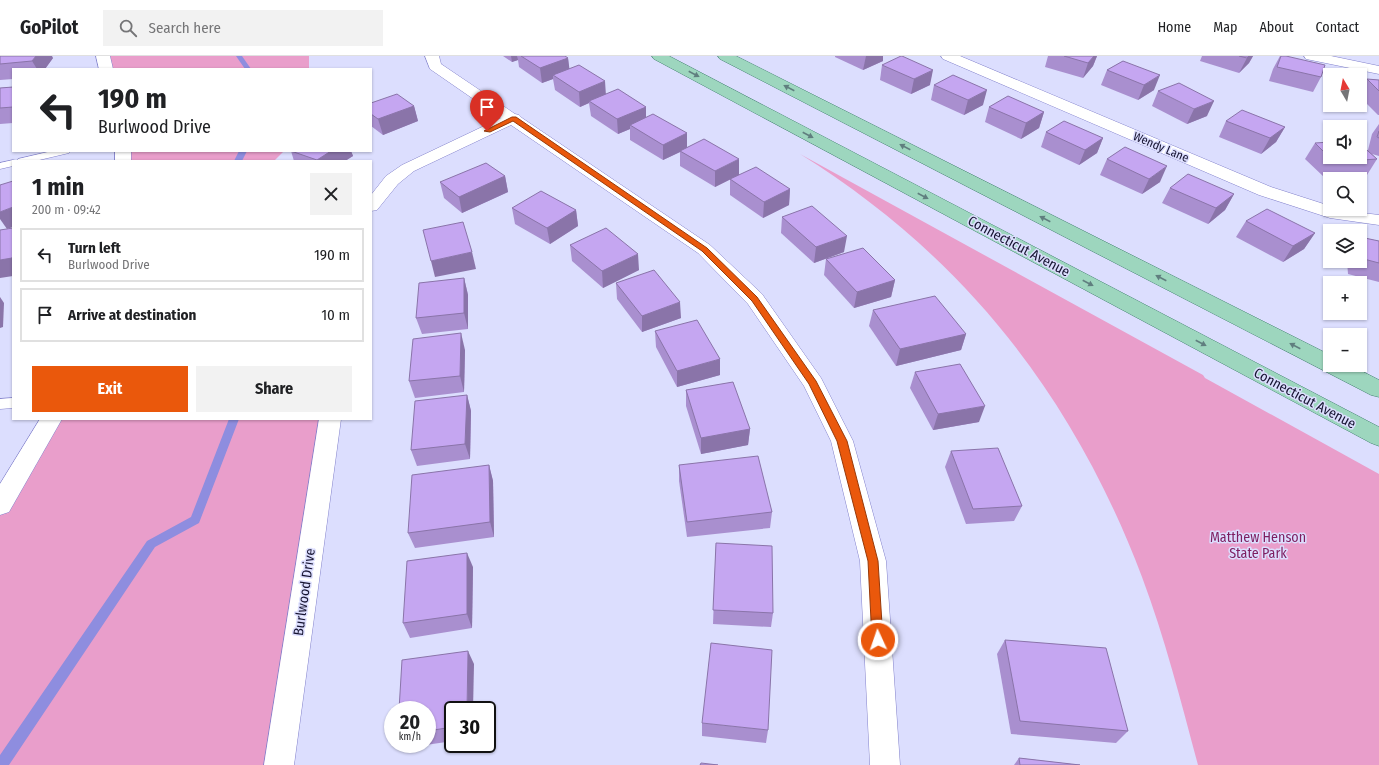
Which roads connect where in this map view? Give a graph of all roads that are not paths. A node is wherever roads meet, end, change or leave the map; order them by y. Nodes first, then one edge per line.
1 (103, 56) edge
2 (432, 56) edge
3 (659, 56) edge
4 (725, 56) edge
5 (948, 56) edge
6 (1310, 56) edge
7 (106, 68) edge
8 (1379, 70) edge
9 (514, 118) junction
10 (61, 152) edge
11 (26, 160) edge
12 (12, 163) edge
13 (0, 166) edge
14 (372, 205) edge
15 (1379, 220) edge
16 (1323, 360) edge
17 (1347, 372) edge
18 (1379, 388) edge
19 (12, 403) edge
20 (0, 404) edge
21 (50, 420) edge
22 (330, 420) edge
23 (1379, 437) edge
24 (0, 505) edge
25 (279, 765) edge
26 (885, 765) edge

1 - 7 street
2 - 9 street
3 -> 23 main road, Connecticut Avenue
16 -> 4 main road
5 - 15 street, Wendy Lane
6 - 8 street
9 - 14 street
9 - 26 street
10 - 11 lane
12 - 13 lane
17 - 18 main road
19 - 20 lane
21 - 24 street
22 - 25 street, Burlwood Drive

